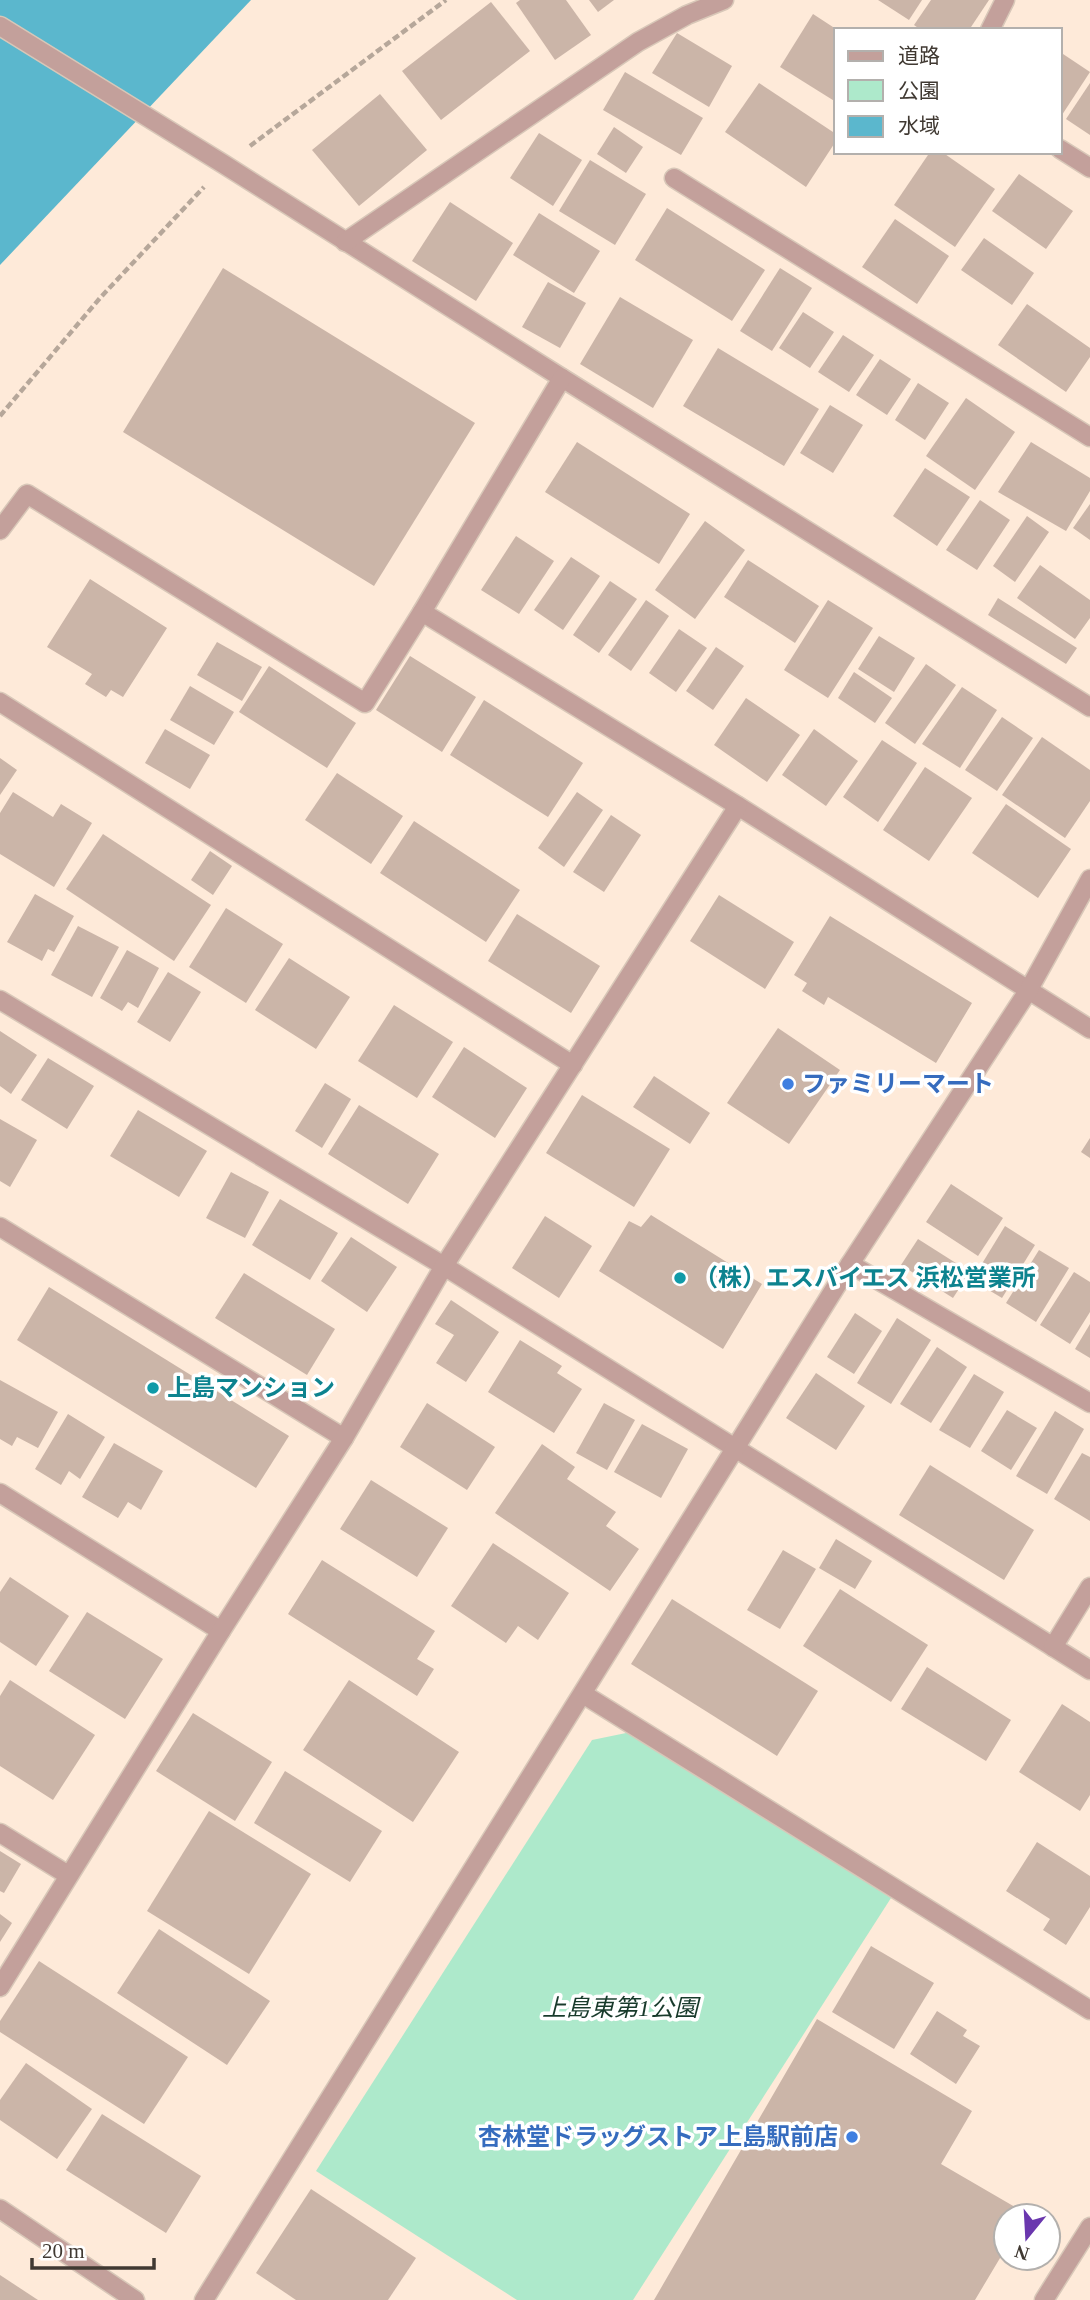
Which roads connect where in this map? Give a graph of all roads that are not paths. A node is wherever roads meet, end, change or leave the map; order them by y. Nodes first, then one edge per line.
1 (724, 0) edge
2 (1006, 0) edge
3 (0, 26) edge
4 (991, 28) edge
5 (1062, 150) edge
6 (1090, 168) edge
7 (674, 177) dead end
8 (345, 242) junction
9 (562, 378) junction
10 (1090, 437) edge
11 (0, 530) edge
12 (422, 612) junction
13 (0, 702) edge
14 (1090, 707) edge
15 (738, 806) junction
16 (1090, 879) edge
17 (1028, 991) junction
18 (0, 1000) edge
19 (1090, 1029) edge
20 (573, 1065) junction
21 (0, 1227) edge
22 (850, 1264) junction
23 (444, 1266) junction
24 (1090, 1402) edge
25 (344, 1438) junction
26 (735, 1450) junction
27 (0, 1493) edge
28 (1090, 1587) edge
29 (220, 1631) junction
30 (1053, 1647) junction
31 (1090, 1670) edge
32 (583, 1694) junction
33 (0, 1833) edge
34 (68, 1875) junction
35 (0, 1987) edge
36 (1090, 2010) edge
37 (0, 2209) edge
38 (1090, 2227) edge
39 (135, 2300) edge
40 (204, 2300) edge
41 (1044, 2300) edge

1 - 8 street
2 - 4 street
3 - 8 street
5 - 6 street
7 - 10 street
8 - 9 street
9 - 12 street
9 - 14 street
11 - 12 street
12 - 15 street
13 - 20 street
15 - 17 street
15 - 20 street
16 - 17 street
17 - 19 street
17 - 22 street
18 - 23 street
20 - 23 street
21 - 25 street
22 - 24 street
22 - 26 street
23 - 25 street
23 - 26 street
25 - 29 street
26 - 30 street
26 - 32 street
27 - 29 street
28 - 30 street
29 - 34 street
30 - 31 street
32 - 36 street
32 - 40 street
33 - 34 street
34 - 35 street
37 - 39 street
38 - 41 street

